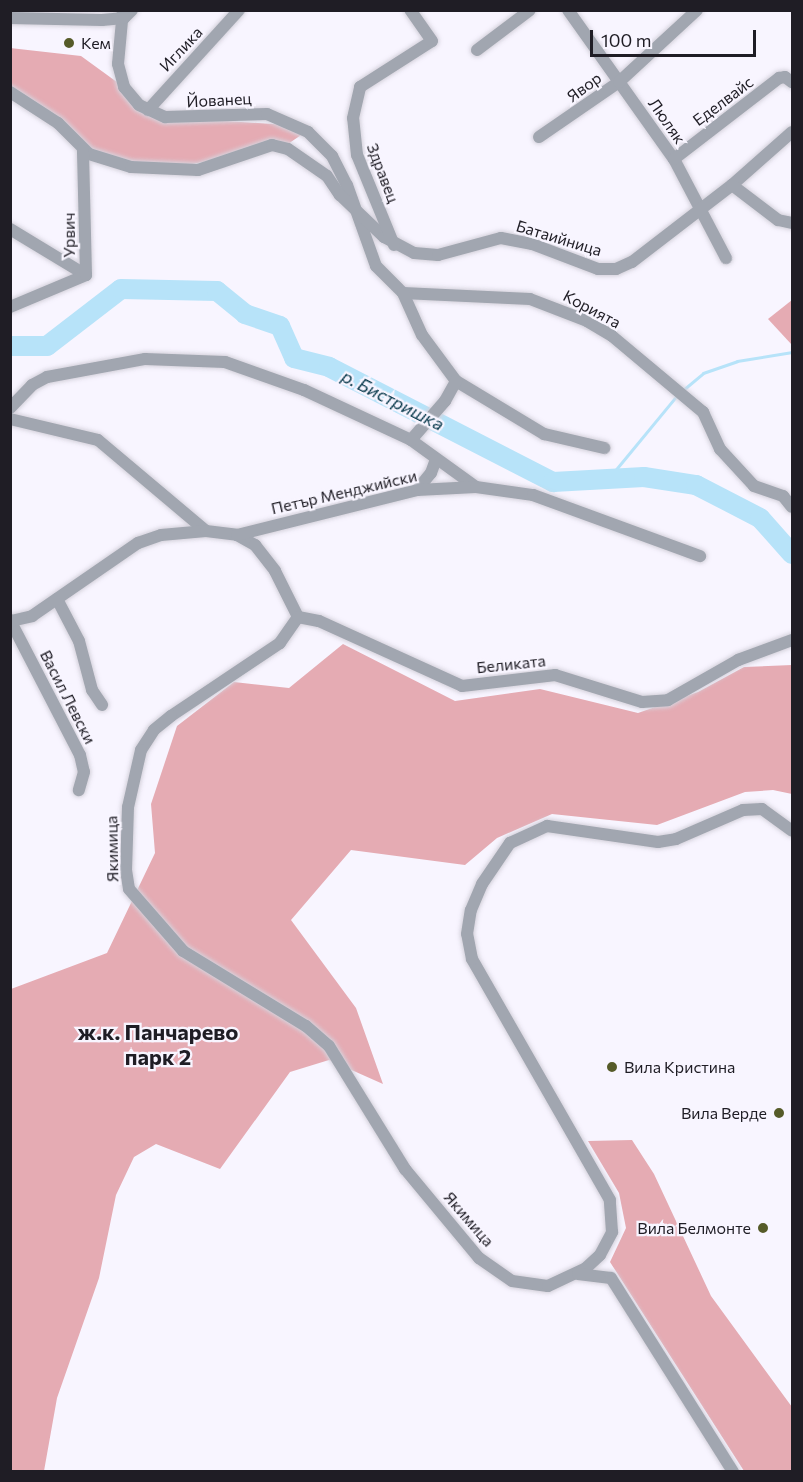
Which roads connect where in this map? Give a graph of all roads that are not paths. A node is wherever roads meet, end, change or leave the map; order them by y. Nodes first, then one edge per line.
1 (239, 10) edge
2 (410, 10) edge
3 (530, 10) edge
4 (568, 10) edge
5 (697, 10) edge
6 (126, 13) edge
7 (10, 18) edge
8 (477, 50) dead end
9 (619, 82) junction
10 (792, 82) edge
11 (10, 92) edge
12 (148, 110) junction
13 (792, 132) edge
14 (539, 137) dead end
15 (83, 149) junction
16 (674, 159) junction
17 (732, 185) junction
18 (702, 207) junction
19 (358, 209) junction
20 (792, 222) edge
21 (10, 229) edge
22 (395, 246) junction
23 (726, 258) dead end
24 (87, 275) junction
25 (403, 292) junction
26 (10, 307) edge
27 (456, 381) junction
28 (10, 408) edge
29 (10, 419) edge
30 (411, 440) junction
31 (604, 448) dead end
32 (436, 459) junction
33 (476, 486) junction
34 (417, 490) junction
35 (792, 507) edge
36 (206, 531) junction
37 (237, 535) junction
38 (700, 555) dead end
39 (57, 598) junction
40 (298, 617) junction
41 (11, 621) edge
42 (792, 640) edge
43 (102, 705) dead end
44 (80, 790) dead end
45 (792, 831) edge
46 (578, 1274) junction
47 (733, 1472) edge

1 - 12 street, Иглика
2 - 22 street, Здравец
3 - 8 street
4 - 9 street, Люляк
5 - 9 street, Явор
6 - 7 street
6 - 12 street, Йованец
9 - 14 street, Явор
9 - 16 street, Люляк
10 - 16 street, Еделвайс
11 - 15 street
12 - 19 street, Йованец
13 - 17 street, Батаийница
15 - 19 street, Батаийница
15 - 24 street, Урвич
16 - 18 street, Люляк
17 - 18 street, Батаийница
17 - 20 street
18 - 22 street, Батаийница
18 - 23 street, Люляк
19 - 22 street, Батаийница
19 - 25 street
21 - 24 street
24 - 26 street, Урвич
25 - 27 street
25 - 35 street, Корията
27 - 30 street
27 - 31 street
28 - 30 street
29 - 36 street
30 - 32 street
32 - 33 street
32 - 34 street
33 - 34 street, Петър Менджийски
33 - 38 street, Петър Менджийски
34 - 37 street, Петър Менджийски
36 - 37 street, Петър Менджийски
36 - 39 street, Петър Менджийски
37 - 40 street
39 - 41 street, Петър Менджийски
39 - 43 street
40 - 42 street, Беликата
40 - 46 street, Якимица
41 - 44 street, Васил Левски
45 - 46 street, Якимица
46 - 47 street

